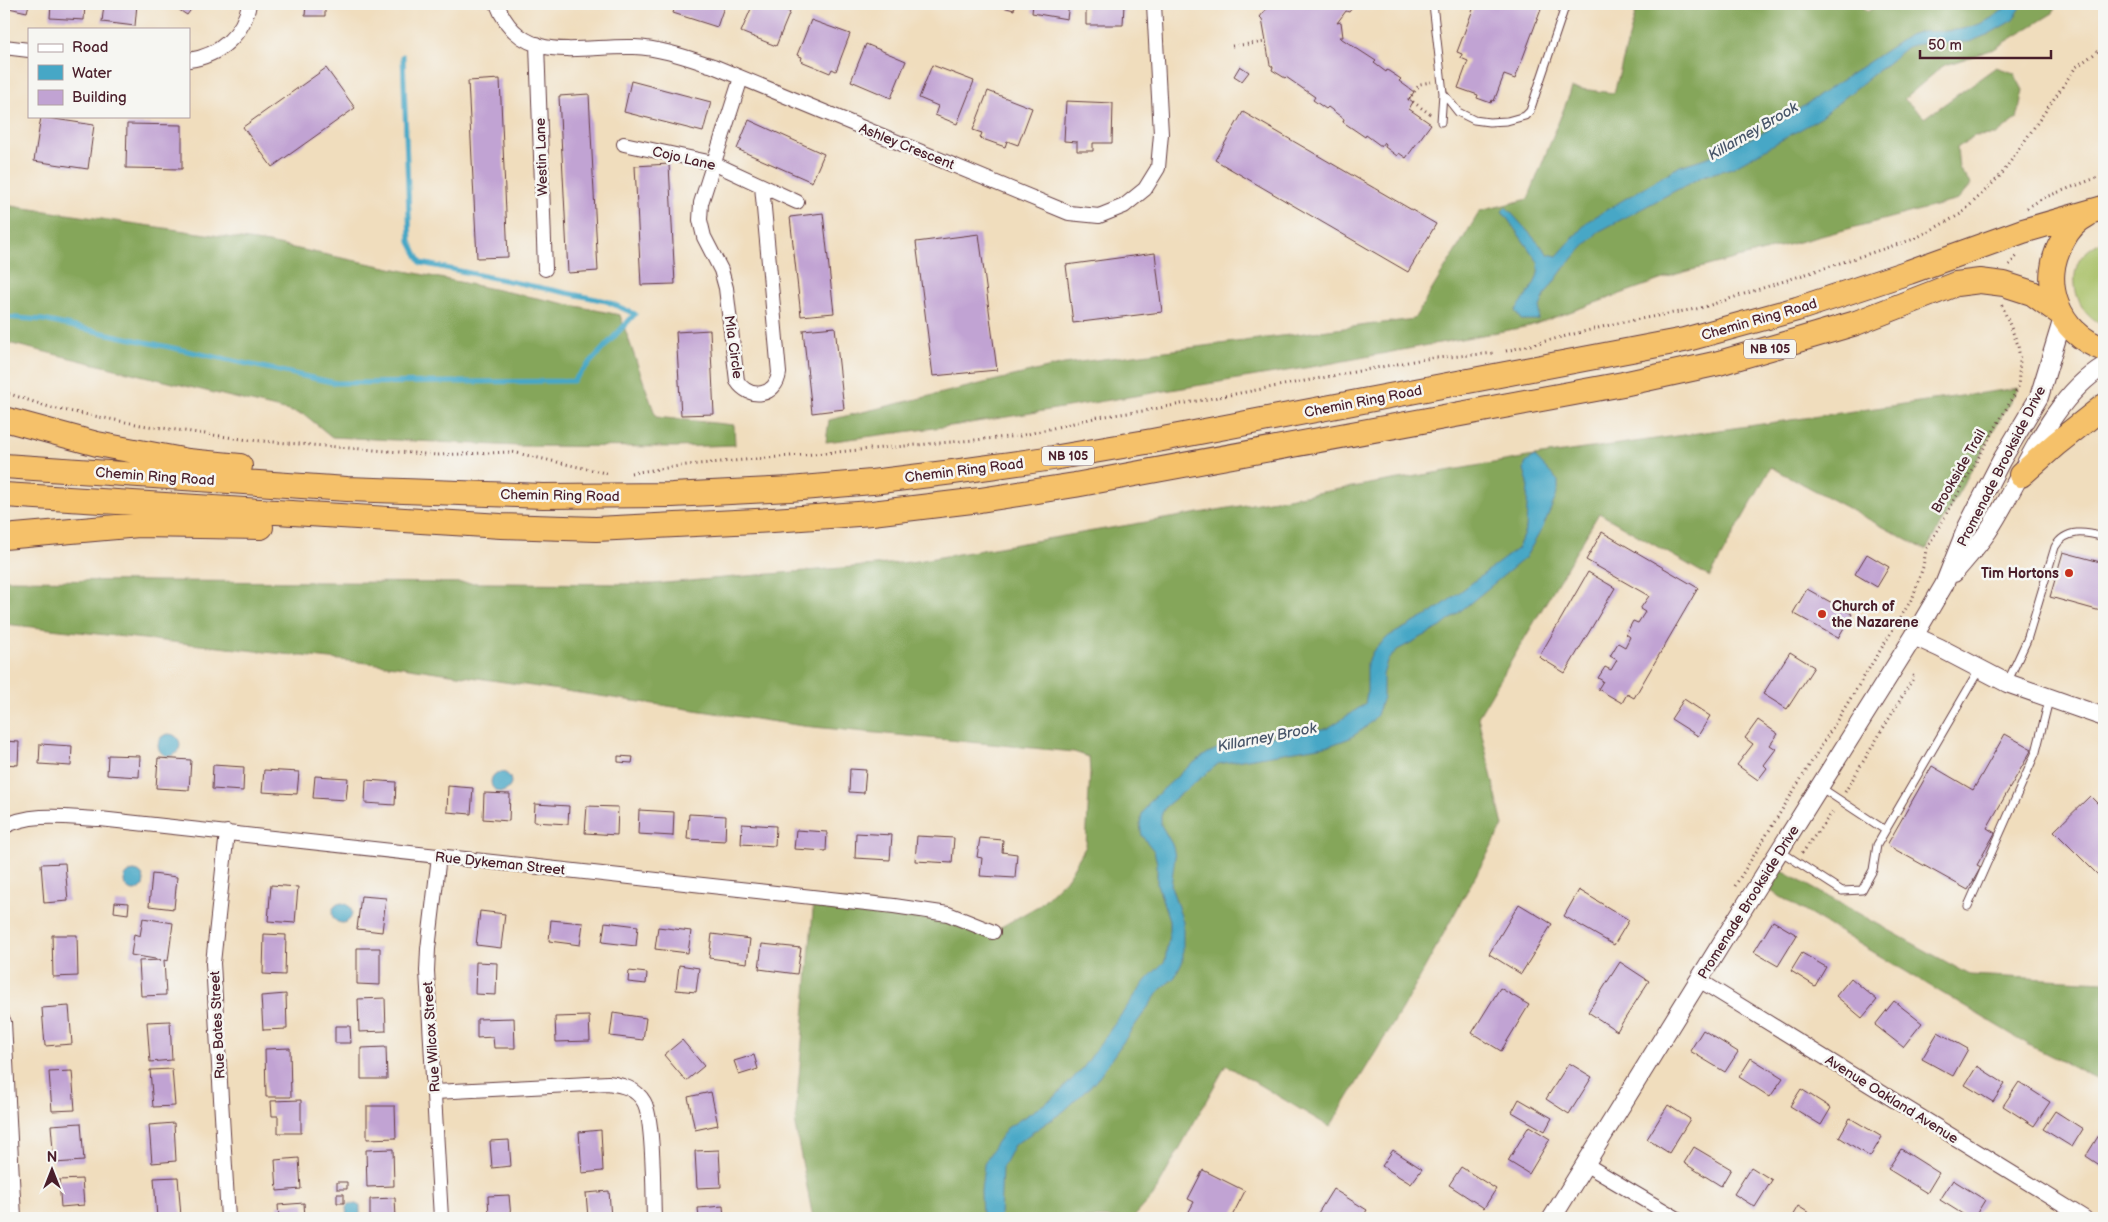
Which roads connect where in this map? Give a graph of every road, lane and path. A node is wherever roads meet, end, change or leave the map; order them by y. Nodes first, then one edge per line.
1 (249, 4) edge
2 (497, 4) edge
3 (1154, 4) edge
4 (1433, 4) edge
5 (1566, 4) edge
6 (1266, 42) dead end
7 (537, 44) junction
8 (1232, 46) dead end
9 (4, 47) edge
10 (2104, 47) edge
11 (28, 50) edge
12 (190, 60) edge
13 (741, 78) junction
14 (1441, 80) junction
15 (1442, 94) junction
16 (1441, 122) joint
17 (624, 144) dead end
18 (713, 163) junction
19 (2104, 175) edge
20 (762, 186) junction
21 (797, 202) dead end
22 (2104, 208) edge
23 (2026, 212) dead end
24 (545, 269) dead end
25 (2000, 297) dead end
26 (2061, 315) junction
27 (2104, 348) edge
28 (2104, 366) edge
29 (4, 392) edge
30 (2104, 406) edge
31 (4, 419) edge
32 (4, 466) edge
33 (629, 474) dead end
34 (619, 475) dead end
35 (2021, 475) junction
36 (4, 495) edge
37 (543, 496) junction
38 (501, 526) junction
39 (4, 537) edge
40 (2104, 537) edge
41 (1944, 585) junction
42 (1914, 636) junction
43 (1880, 650) dead end
44 (1979, 668) junction
45 (1914, 677) dead end
46 (2007, 683) junction
47 (2049, 700) junction
48 (2104, 717) edge
49 (1820, 787) junction
50 (1840, 801) junction
51 (4, 827) edge
52 (1885, 830) junction
53 (227, 832) junction
54 (1779, 851) junction
55 (439, 856) junction
56 (1796, 862) junction
57 (1968, 906) dead end
58 (994, 932) dead end
59 (1699, 980) junction
60 (4, 1022) edge
61 (435, 1092) junction
62 (1586, 1164) junction
63 (14, 1218) edge
64 (228, 1218) edge
65 (441, 1218) edge
66 (654, 1218) edge
67 (1552, 1218) edge
68 (1676, 1218) edge
69 (2085, 1218) edge

1 - 12 street
2 - 7 street, Ashley Crescent
3 - 13 street, Ashley Crescent
4 - 14 lane
5 - 15 lane
6 - 8 path
7 - 13 street, Ashley Crescent
7 - 24 street, Westin Lane
9 - 11 street
10 - 33 path
13 - 18 street, Mia Circle
14 - 15 lane
14 - 16 path
15 - 16 lane
17 - 18 street, Cojo Lane
18 - 20 street, Cojo Lane
18 - 20 street, Mia Circle
19 - 23 path
20 - 21 street, Cojo Lane
22 - 26 highway
22 - 37 highway, Chemin Ring Road / NB 105
25 - 43 path, Brookside Trail
26 - 27 highway
26 - 38 highway, Chemin Ring Road / NB 105
26 - 41 street, Promenade Brookside Drive
28 - 35 street, Promenade Brookside Drive
29 - 34 path
30 - 35 highway
31 - 37 highway
32 - 37 highway, Chemin Ring Road / NB 105
35 - 41 street, Promenade Brookside Drive
36 - 38 highway, Chemin Ring Road / NB 105
38 - 39 highway
40 - 46 lane
41 - 42 street, Promenade Brookside Drive
42 - 44 street
42 - 49 street, Promenade Brookside Drive
44 - 46 street
44 - 52 lane
45 - 50 path
46 - 47 street
47 - 48 street
47 - 57 lane
49 - 50 lane
49 - 54 street, Promenade Brookside Drive
50 - 52 lane
50 - 56 path
51 - 53 street, Rue Dykeman Street
52 - 56 lane
53 - 55 street, Rue Dykeman Street
53 - 64 street, Rue Bates Street
54 - 56 lane
54 - 59 street, Promenade Brookside Drive
55 - 58 street, Rue Dykeman Street
55 - 61 street, Rue Wilcox Street
59 - 62 street, Promenade Brookside Drive
59 - 69 street, Avenue Oakland Avenue
60 - 63 street
61 - 65 street, Rue Wilcox Street
61 - 66 street
62 - 67 street, Promenade Brookside Drive
62 - 68 street

